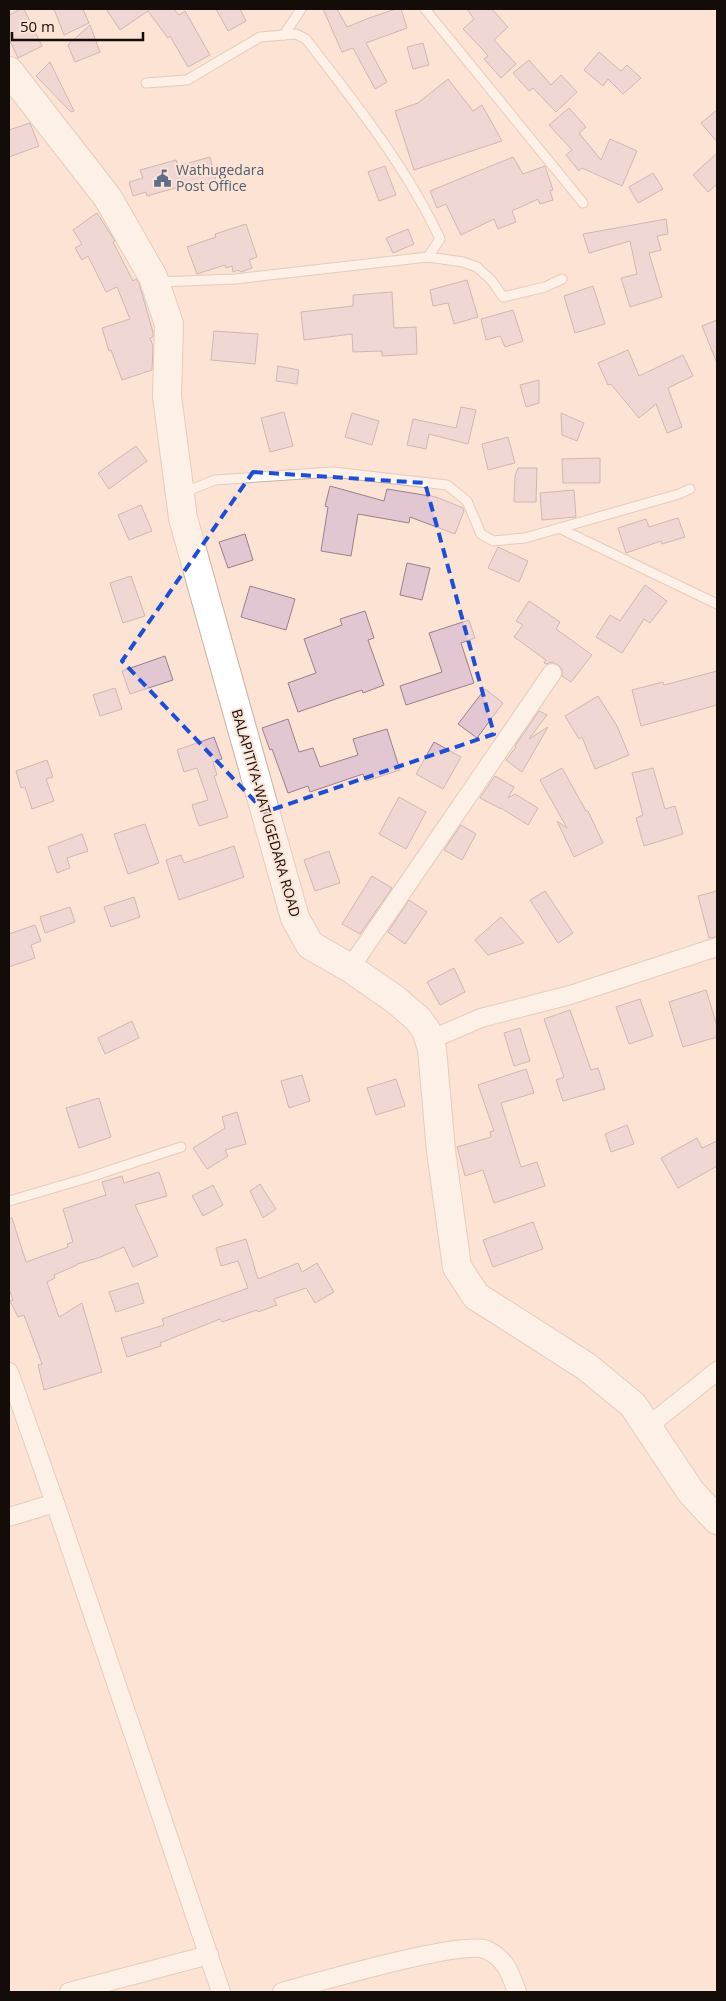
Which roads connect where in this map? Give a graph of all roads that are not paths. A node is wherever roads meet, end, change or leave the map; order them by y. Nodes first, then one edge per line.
1 (301, 9) edge
2 (425, 9) edge
3 (284, 35) junction
4 (9, 71) edge
5 (146, 83) dead end
6 (583, 203) dead end
7 (428, 257) junction
8 (562, 279) dead end
9 (155, 282) junction
10 (690, 489) dead end
11 (180, 494) junction
12 (559, 528) junction
13 (717, 604) edge
14 (552, 673) dead end
15 (717, 947) edge
16 (350, 968) junction
17 (430, 1040) junction
18 (180, 1147) dead end
19 (9, 1200) edge
20 (717, 1371) edge
21 (9, 1372) edge
22 (647, 1427) junction
23 (55, 1504) junction
24 (9, 1517) edge
25 (717, 1520) edge
26 (209, 1955) junction
27 (69, 1992) edge
28 (220, 1992) edge
29 (282, 1992) edge
30 (517, 1992) edge

1 - 3 lane
2 - 6 lane
3 - 5 lane
3 - 7 lane
4 - 9 main road, BALAPITIYA-WATUGEDARA ROAD
7 - 8 lane
7 - 9 lane
9 - 11 main road, BALAPITIYA-WATUGEDARA ROAD
10 - 12 lane
11 - 12 lane
11 - 16 main road, BALAPITIYA-WATUGEDARA ROAD
12 - 13 lane
14 - 16 street
15 - 17 street
16 - 17 main road, BALAPITIYA-WATUGEDARA ROAD
17 - 22 main road, BALAPITIYA-WATUGEDARA ROAD
18 - 19 lane
20 - 22 street
21 - 23 street
22 - 25 main road, BALAPITIYA-WATUGEDARA ROAD
23 - 24 street
23 - 26 street
26 - 27 street
26 - 28 street
29 - 30 street

